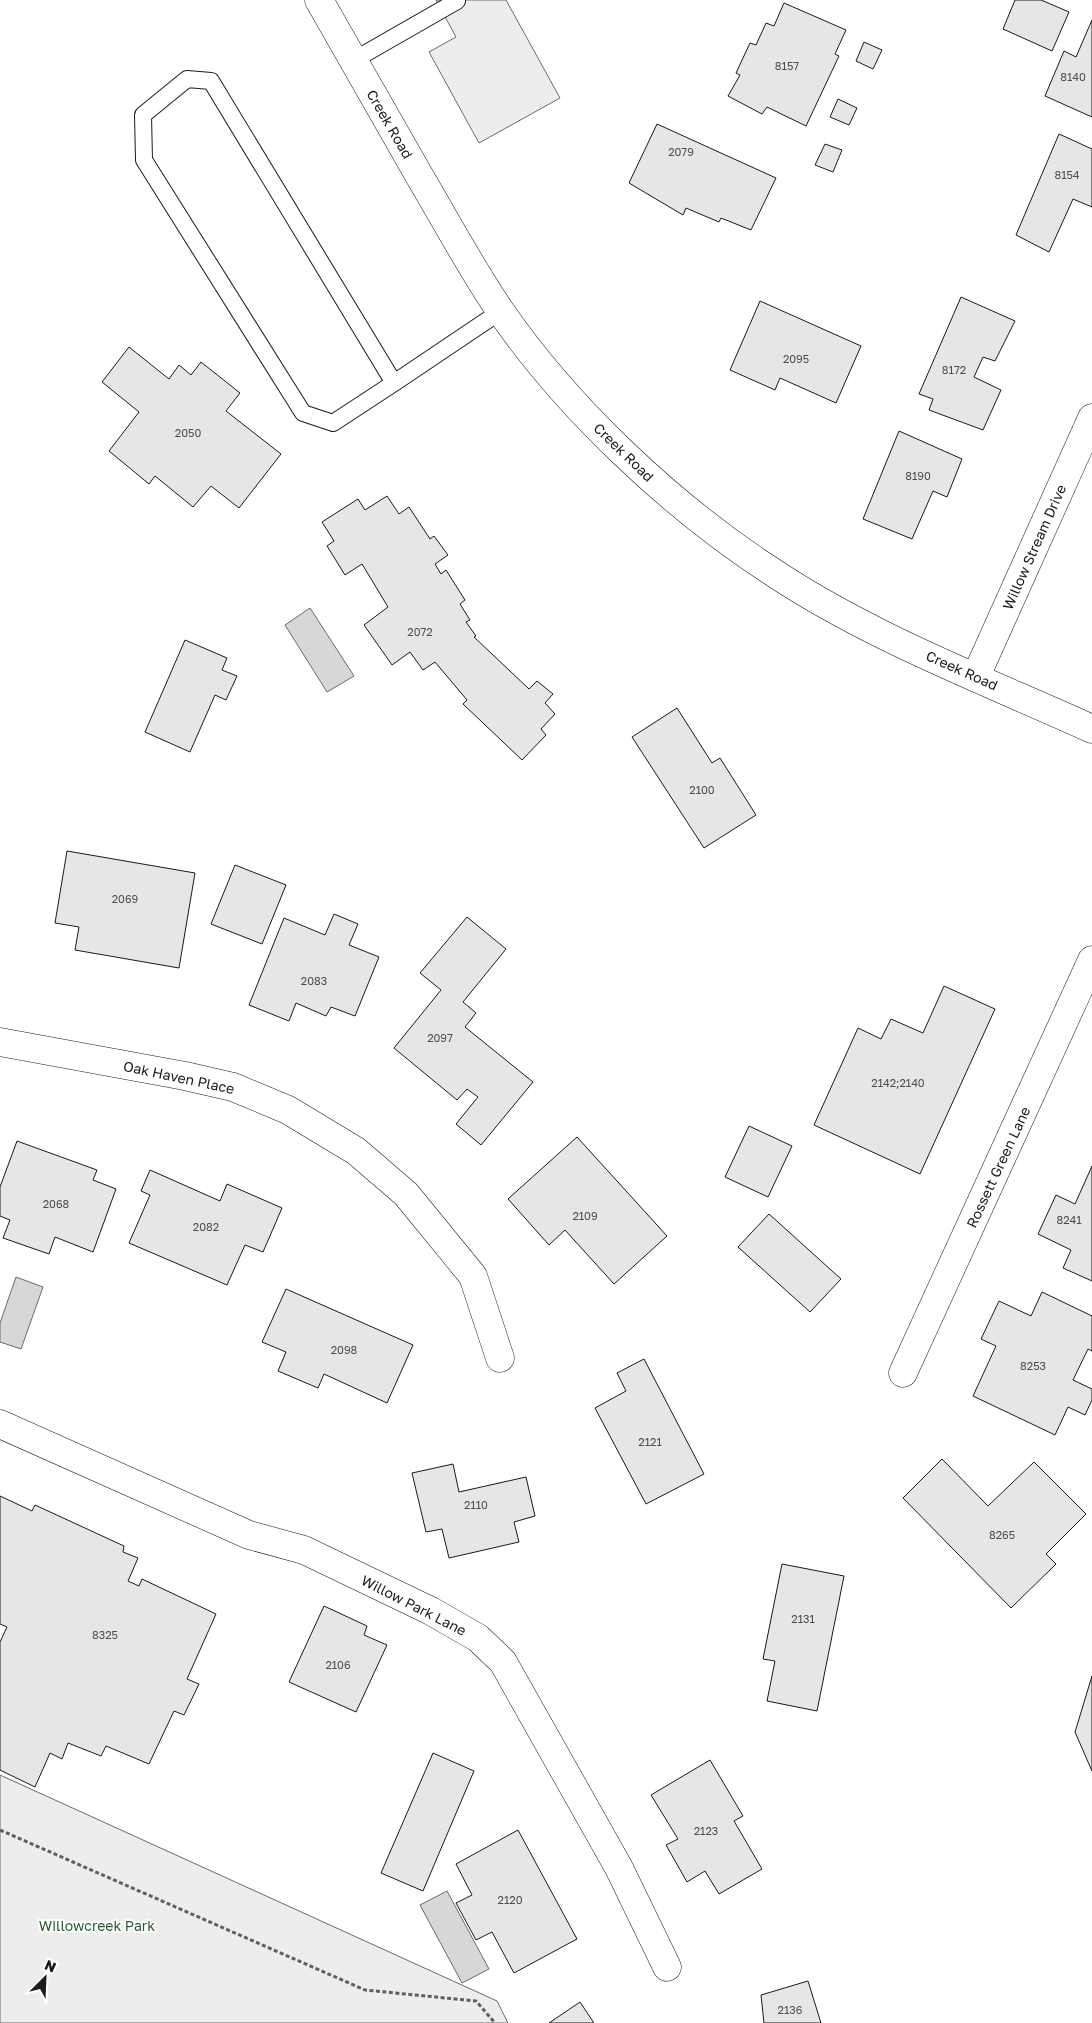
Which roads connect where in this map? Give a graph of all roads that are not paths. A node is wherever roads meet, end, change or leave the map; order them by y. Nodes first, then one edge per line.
1 (319, 0) edge
2 (456, 1) edge
3 (354, 60) junction
4 (501, 311) junction
5 (394, 382) junction
6 (1092, 418) edge
7 (976, 676) junction
8 (1092, 729) edge
9 (1092, 960) edge
10 (0, 1042) edge
11 (500, 1358) dead end
12 (904, 1373) dead end
13 (0, 1424) edge
14 (667, 1967) dead end

1 - 3 street, Creek Road
2 - 3 lane
3 - 4 street, Creek Road
4 - 5 lane
4 - 7 street, Creek Road
5 - 5 lane
6 - 7 street, Willow Stream Drive
7 - 8 street, Creek Road
9 - 12 street, Rossett Green Lane
10 - 11 street, Oak Haven Place
13 - 14 street, Willow Park Lane

